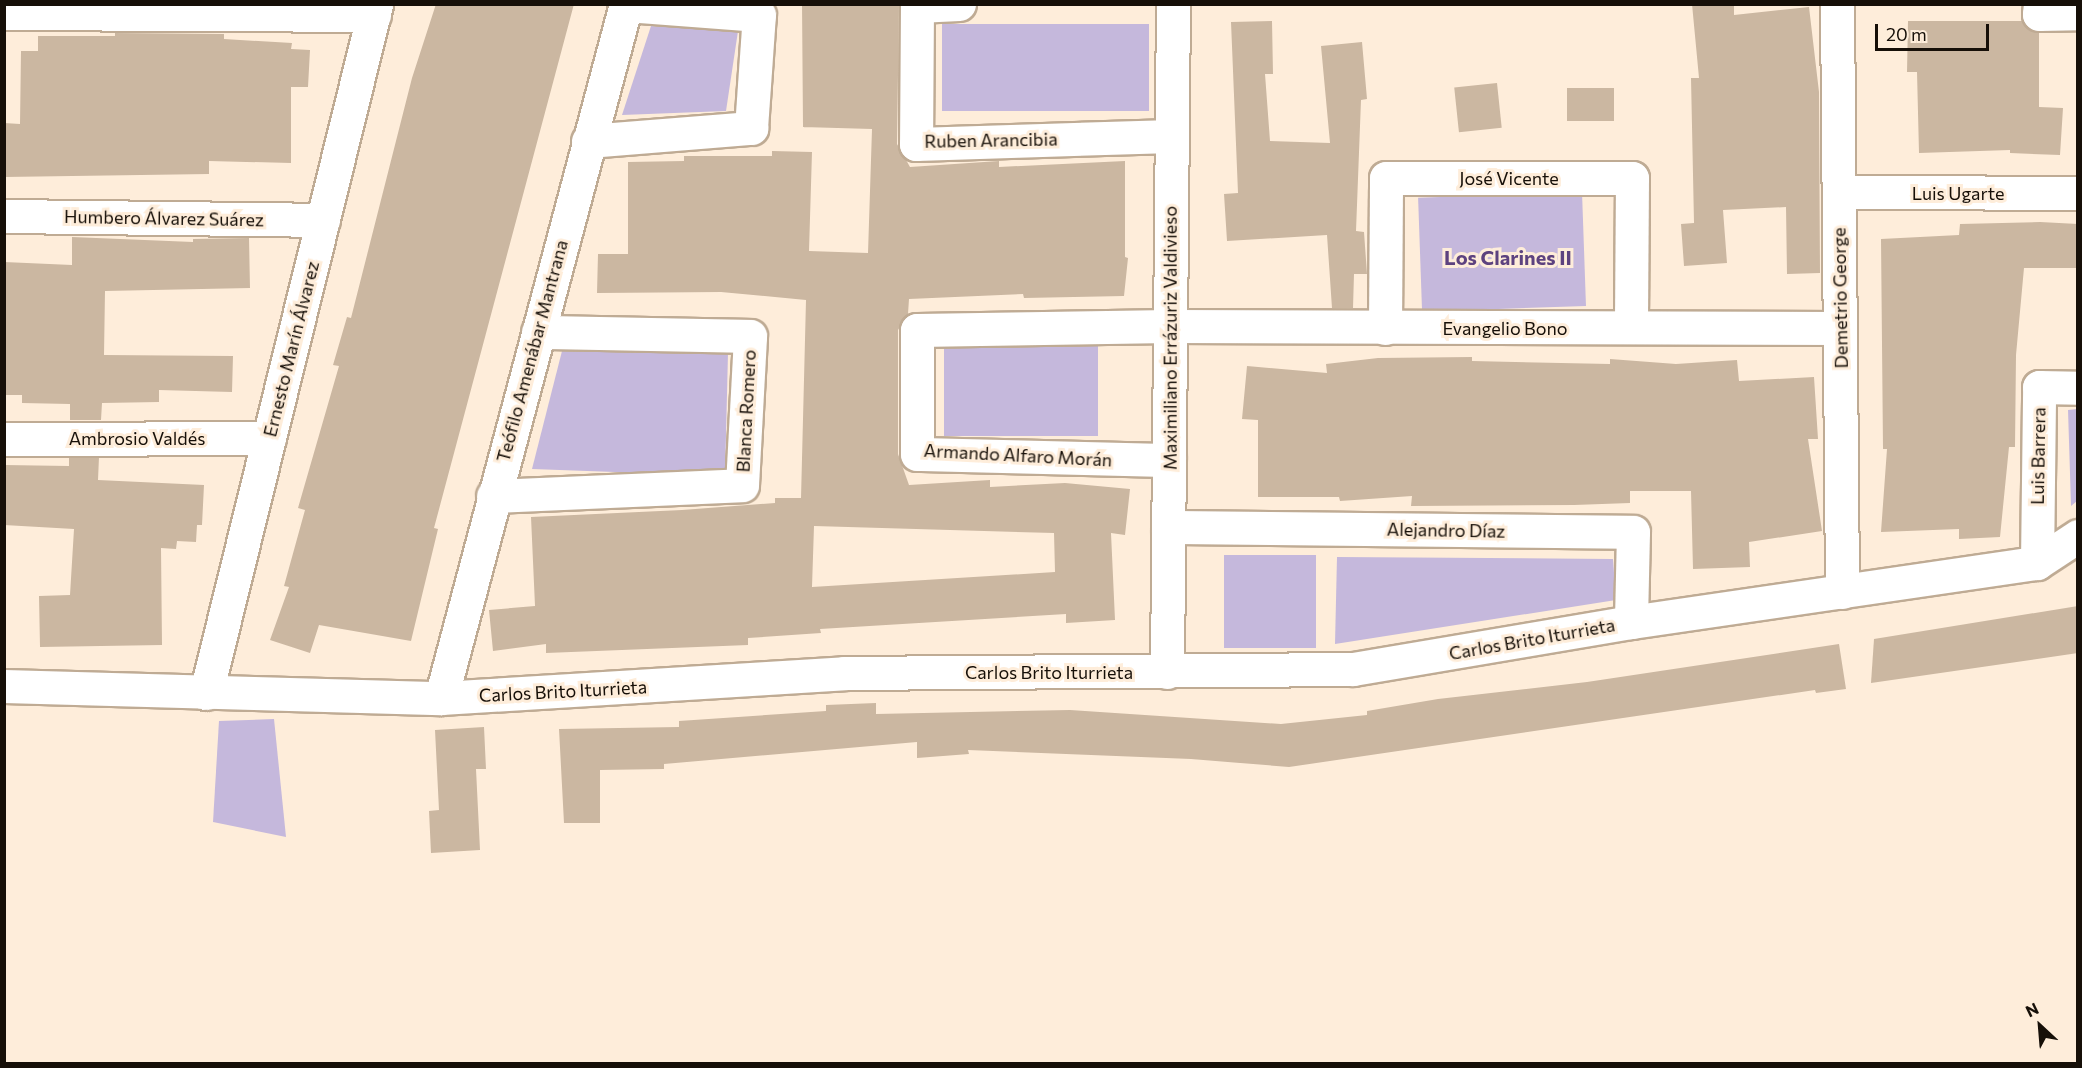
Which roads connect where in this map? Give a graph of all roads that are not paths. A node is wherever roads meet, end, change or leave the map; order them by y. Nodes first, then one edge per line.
1 (958, 4) edge
2 (1173, 4) edge
3 (1837, 4) edge
4 (2040, 4) edge
5 (626, 5) edge
6 (375, 10) edge
7 (4, 13) edge
8 (2078, 13) edge
9 (1172, 136) junction
10 (588, 141) junction
11 (1839, 192) junction
12 (2078, 193) edge
13 (4, 216) edge
14 (323, 220) junction
15 (1170, 326) junction
16 (1631, 327) junction
17 (1385, 328) junction
18 (1840, 328) junction
19 (538, 332) junction
20 (2078, 388) edge
21 (269, 438) junction
22 (4, 439) edge
23 (1169, 460) junction
24 (493, 496) junction
25 (1168, 527) junction
26 (2078, 536) edge
27 (2037, 563) junction
28 (1842, 592) junction
29 (1631, 622) junction
30 (1167, 672) junction
31 (4, 686) edge
32 (206, 693) junction
33 (441, 698) junction

1 - 9 street, Ruben Arancibia
2 - 9 street, Maximiliano Errázuriz Valdivieso
3 - 11 street, Demetrio George
4 - 8 street
5 - 10 street, Teófilo Amenábar Mantrana
5 - 10 street
6 - 7 street
6 - 14 street, Ernesto Marín Álvarez
9 - 15 street, Maximiliano Errázuriz Valdivieso
10 - 19 street, Teófilo Amenábar Mantrana
11 - 12 street, Luis Ugarte
11 - 18 street, Demetrio George
13 - 14 street, Humbero Álvarez Suárez
14 - 21 street, Ernesto Marín Álvarez
15 - 17 street, Evangelio Bono
15 - 23 street, Maximiliano Errázuriz Valdivieso
15 - 23 street, Armando Alfaro Morán
16 - 17 street, Evangelio Bono
16 - 17 street, José Vicente
16 - 18 street, Evangelio Bono
18 - 28 street, Demetrio George
19 - 24 street, Teófilo Amenábar Mantrana
19 - 24 street, Blanca Romero
20 - 27 street, Luis Barrera
21 - 22 street, Ambrosio Valdés
21 - 32 street, Ernesto Marín Álvarez
23 - 25 street, Maximiliano Errázuriz Valdivieso
24 - 33 street, Teófilo Amenábar Mantrana
25 - 29 street, Alejandro Díaz
25 - 30 street, Maximiliano Errázuriz Valdivieso
26 - 27 street, Carlos Brito Iturrieta
27 - 28 street, Carlos Brito Iturrieta
28 - 29 street, Carlos Brito Iturrieta
29 - 30 street, Carlos Brito Iturrieta
30 - 33 street, Carlos Brito Iturrieta
31 - 32 street, Carlos Brito Iturrieta
32 - 33 street, Carlos Brito Iturrieta

